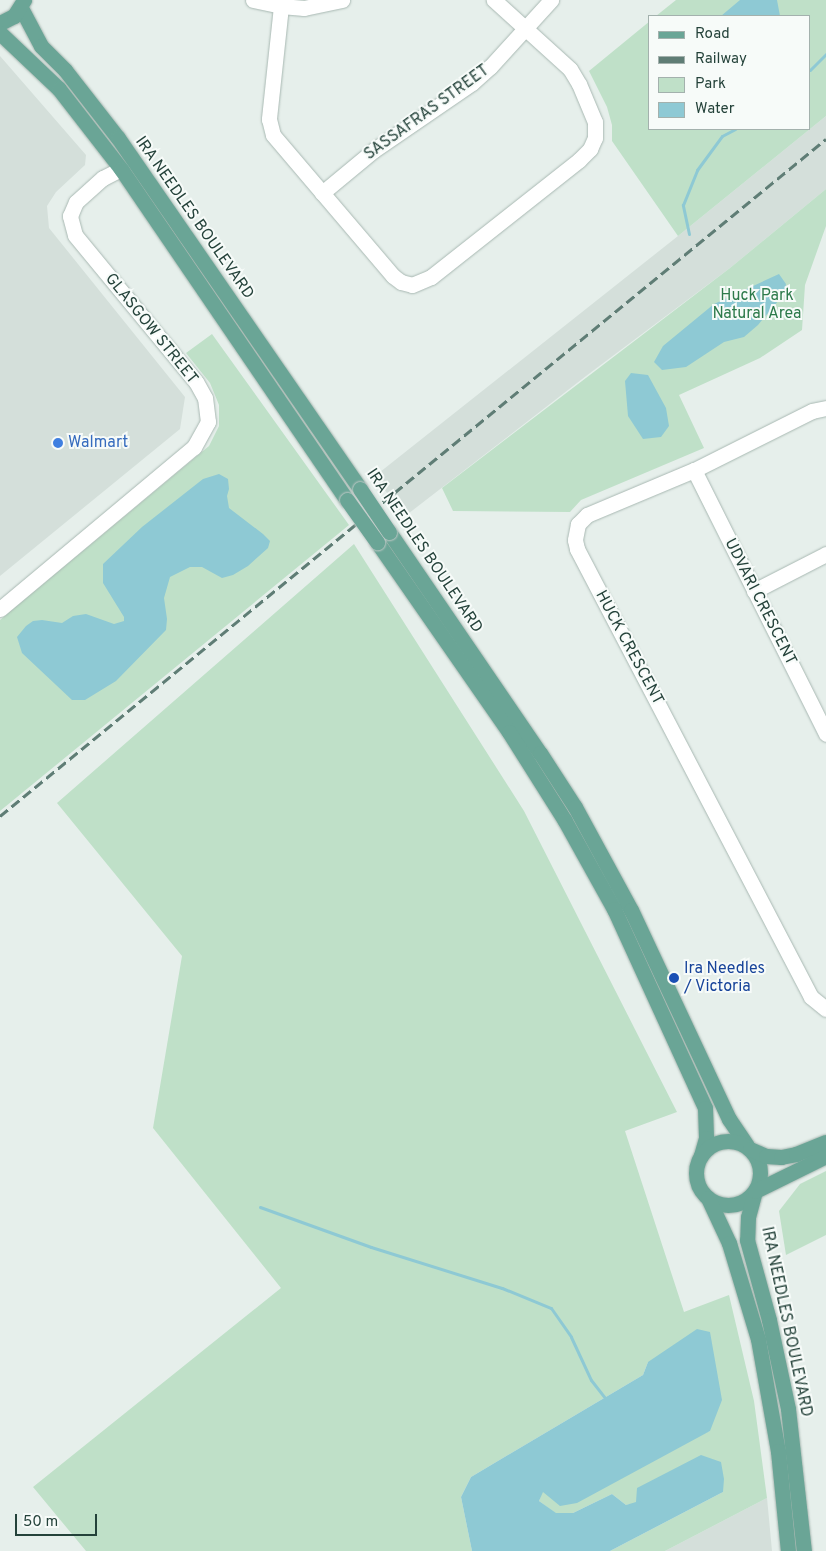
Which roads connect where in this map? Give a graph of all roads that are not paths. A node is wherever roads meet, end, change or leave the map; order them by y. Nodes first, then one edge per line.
1 (253, 0) edge
2 (342, 0) edge
3 (494, 0) edge
4 (551, 0) edge
5 (23, 4) edge
6 (281, 6) junction
7 (0, 23) edge
8 (526, 28) junction
9 (0, 33) edge
10 (121, 169) junction
11 (322, 193) junction
12 (826, 408) edge
13 (694, 470) junction
14 (826, 554) edge
15 (754, 591) junction
16 (0, 608) edge
17 (826, 734) edge
18 (826, 1009) edge
19 (826, 1142) edge
20 (748, 1148) junction
21 (701, 1156) junction
22 (826, 1156) edge
23 (755, 1191) junction
24 (708, 1198) junction
25 (788, 1551) edge
26 (804, 1551) edge

1 - 6 street
2 - 6 street
3 - 8 street
4 - 8 street, SASSAFRAS STREET
5 - 7 main road
5 - 20 main road, IRA NEEDLES BOULEVARD, bridge
6 - 11 street
8 - 11 street, SASSAFRAS STREET
8 - 11 street
9 - 10 main road, IRA NEEDLES BOULEVARD
10 - 16 street, GLASGOW STREET
10 - 21 main road, IRA NEEDLES BOULEVARD, bridge
12 - 13 street, HUCK CRESCENT
13 - 15 street, UDVARI CRESCENT
13 - 18 street, HUCK CRESCENT
14 - 15 street
15 - 17 street, UDVARI CRESCENT
19 - 20 main road
20 - 21 main road
20 - 23 main road
21 - 24 main road
22 - 23 main road
23 - 24 main road
23 - 26 main road, IRA NEEDLES BOULEVARD
24 - 25 main road, IRA NEEDLES BOULEVARD

